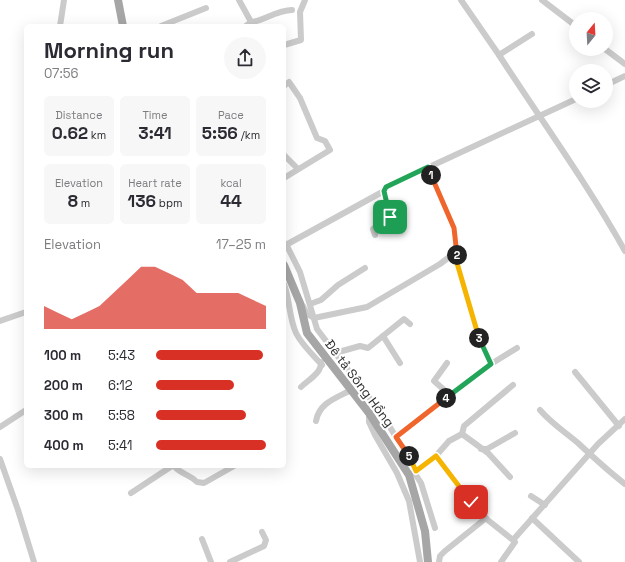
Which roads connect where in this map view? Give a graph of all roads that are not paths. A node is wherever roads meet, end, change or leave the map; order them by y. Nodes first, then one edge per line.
1 (64, 0) edge
2 (118, 0) edge
3 (239, 0) edge
4 (305, 0) edge
5 (461, 0) edge
6 (542, 0) edge
7 (206, 8) dead end
8 (292, 10) dead end
9 (569, 21) edge
10 (60, 24) edge
11 (123, 24) edge
12 (166, 24) edge
13 (248, 24) edge
14 (532, 34) dead end
15 (286, 45) edge
16 (499, 55) junction
17 (613, 55) edge
18 (625, 64) edge
19 (625, 76) edge
20 (613, 82) edge
21 (286, 84) edge
22 (569, 102) edge
23 (538, 116) junction
24 (286, 157) edge
25 (428, 167) junction
26 (298, 169) junction
27 (286, 177) edge
28 (384, 191) junction
29 (375, 235) dead end
30 (286, 244) edge
31 (286, 247) edge
32 (457, 251) junction
33 (625, 251) edge
34 (365, 268) dead end
35 (287, 282) edge
36 (300, 303) junction
37 (310, 304) junction
38 (24, 313) edge
39 (314, 318) junction
40 (0, 321) edge
41 (410, 324) dead end
42 (383, 336) junction
43 (318, 347) junction
44 (517, 348) dead end
45 (335, 353) junction
46 (400, 362) dead end
47 (447, 363) dead end
48 (491, 364) junction
49 (322, 365) junction
50 (575, 372) dead end
51 (513, 385) dead end
52 (301, 387) dead end
53 (351, 390) junction
54 (450, 395) junction
55 (540, 410) dead end
56 (24, 411) edge
57 (369, 413) junction
58 (625, 419) edge
59 (316, 421) dead end
60 (618, 426) junction
61 (0, 428) edge
62 (462, 434) junction
63 (515, 434) dead end
64 (396, 437) junction
65 (481, 449) junction
66 (590, 454) junction
67 (436, 456) junction
68 (0, 459) edge
69 (170, 468) edge
70 (175, 468) edge
71 (230, 468) edge
72 (413, 473) junction
73 (510, 477) dead end
74 (625, 484) edge
75 (131, 493) dead end
76 (531, 496) dead end
77 (416, 501) junction
78 (545, 505) junction
79 (413, 516) junction
80 (486, 518) junction
81 (532, 518) junction
82 (435, 528) dead end
83 (262, 532) dead end
84 (202, 539) dead end
85 (513, 540) junction
86 (34, 562) edge
87 (211, 562) edge
88 (230, 562) edge
89 (420, 562) edge
90 (428, 562) edge
91 (439, 562) edge
92 (501, 562) edge
93 (579, 562) edge

1 - 10 street
2 - 11 main road
3 - 13 street
4 - 15 street
5 - 16 street
6 - 9 street
7 - 12 street
8 - 13 street
14 - 16 street
16 - 23 street
17 - 18 street
19 - 20 street
21 - 26 street
22 - 23 street
23 - 25 street
23 - 33 street
24 - 26 street
25 - 28 street
25 - 32 street
26 - 27 street
28 - 29 street
28 - 30 street
31 - 37 street
32 - 39 street
32 - 48 street
34 - 37 street
35 - 36 main road, Đê tả Sông Hồng
35 - 49 street
36 - 39 street
36 - 43 main road, Đê tả Sông Hồng
37 - 39 street
38 - 40 street
39 - 45 street
41 - 42 street
42 - 45 street
42 - 46 street
43 - 49 street
43 - 53 main road, Đê tả Sông Hồng
44 - 48 street
45 - 64 street
47 - 54 street
48 - 54 street
49 - 52 street
50 - 60 street
51 - 62 street
53 - 57 main road, Đê tả Sông Hồng
53 - 59 street
54 - 64 street
55 - 66 street
56 - 61 street
57 - 72 main road, Đê tả Sông Hồng
57 - 79 street
58 - 60 street
60 - 66 street
62 - 65 street
62 - 67 street
63 - 65 street
64 - 72 street
65 - 73 street
66 - 74 street
66 - 78 street
67 - 72 street
67 - 80 street
68 - 86 street
69 - 75 street
70 - 71 street
72 - 77 main road, Đê tả Sông Hồng
72 - 82 street
76 - 78 street
77 - 79 street
77 - 90 main road, Đê tả Sông Hồng
78 - 81 street
79 - 89 street
80 - 85 street
80 - 91 street
81 - 85 street
81 - 93 street
83 - 88 street
84 - 87 street
85 - 92 street

